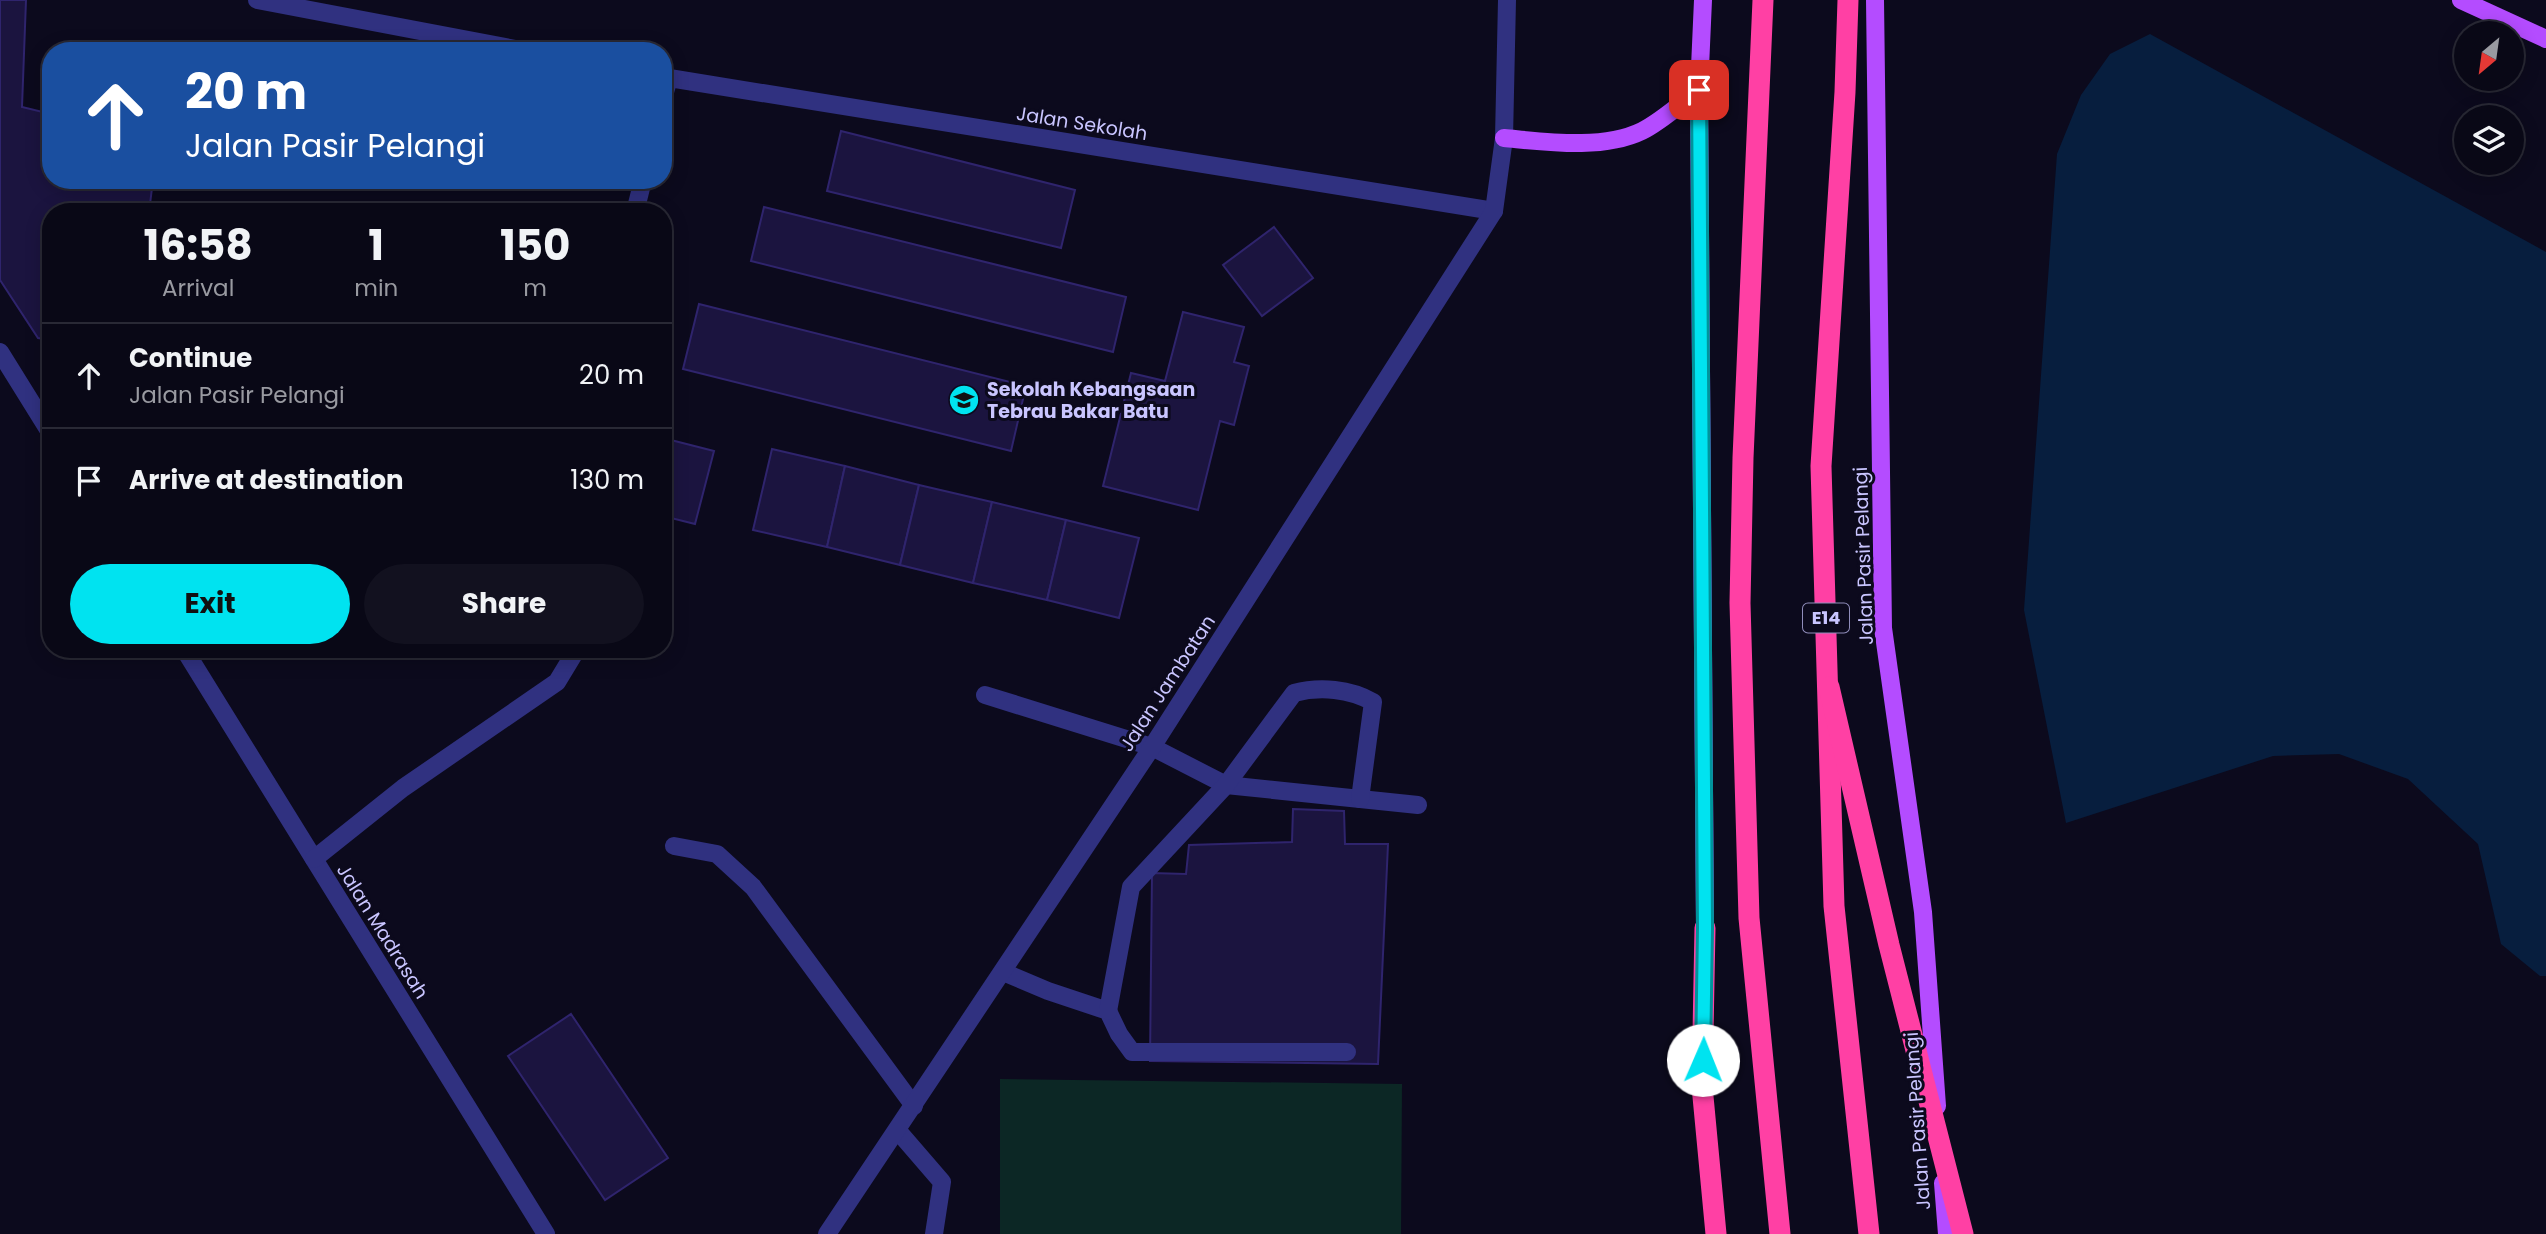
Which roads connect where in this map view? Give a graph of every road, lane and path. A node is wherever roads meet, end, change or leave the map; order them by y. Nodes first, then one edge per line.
1 (257, 0) edge
2 (1507, 0) edge
3 (1703, 0) edge
4 (1763, 0) edge
5 (1847, 0) edge
6 (1875, 0) edge
7 (2461, 0) edge
8 (2546, 39) edge
9 (479, 42) edge
10 (672, 78) edge
11 (1699, 90) junction
12 (1504, 138) junction
13 (1494, 211) junction
14 (0, 352) edge
15 (42, 420) edge
16 (190, 658) edge
17 (572, 658) edge
18 (1829, 687) junction
19 (985, 695) dead end
20 (1152, 747) junction
21 (1226, 785) junction
22 (1360, 799) junction
23 (1418, 805) dead end
24 (674, 846) dead end
25 (314, 859) junction
26 (1705, 928) joint
27 (1003, 972) junction
28 (1108, 1011) junction
29 (1347, 1052) dead end
30 (914, 1106) junction
31 (898, 1131) junction
32 (546, 1234) edge
33 (827, 1234) edge
34 (934, 1234) edge
35 (1716, 1234) edge
36 (1780, 1234) edge
37 (1869, 1234) edge
38 (1947, 1234) edge
39 (1963, 1234) edge

1 - 9 street
2 - 12 street, Jalan Jambatan
3 - 11 main road
4 - 36 highway
5 - 18 highway, E14
6 - 38 main road, Jalan Pasir Pelangi
7 - 8 main road
10 - 13 street, Jalan Sekolah
11 - 12 main road
11 - 26 main road
12 - 13 street, Jalan Jambatan
13 - 20 street, Jalan Jambatan
14 - 15 street
16 - 25 street, Jalan Madrasah
17 - 25 street
18 - 37 highway, E14, bridge
18 - 39 highway, bridge
19 - 20 street
20 - 21 street
20 - 27 street, Jalan Jambatan
21 - 22 street
21 - 22 street
21 - 28 street
22 - 23 street
24 - 30 street
25 - 32 street, Jalan Madrasah
26 - 35 highway
27 - 28 street
27 - 30 street, Jalan Jambatan
28 - 29 street
30 - 31 street, Jalan Jambatan
31 - 33 street, Jalan Jambatan
31 - 34 street

